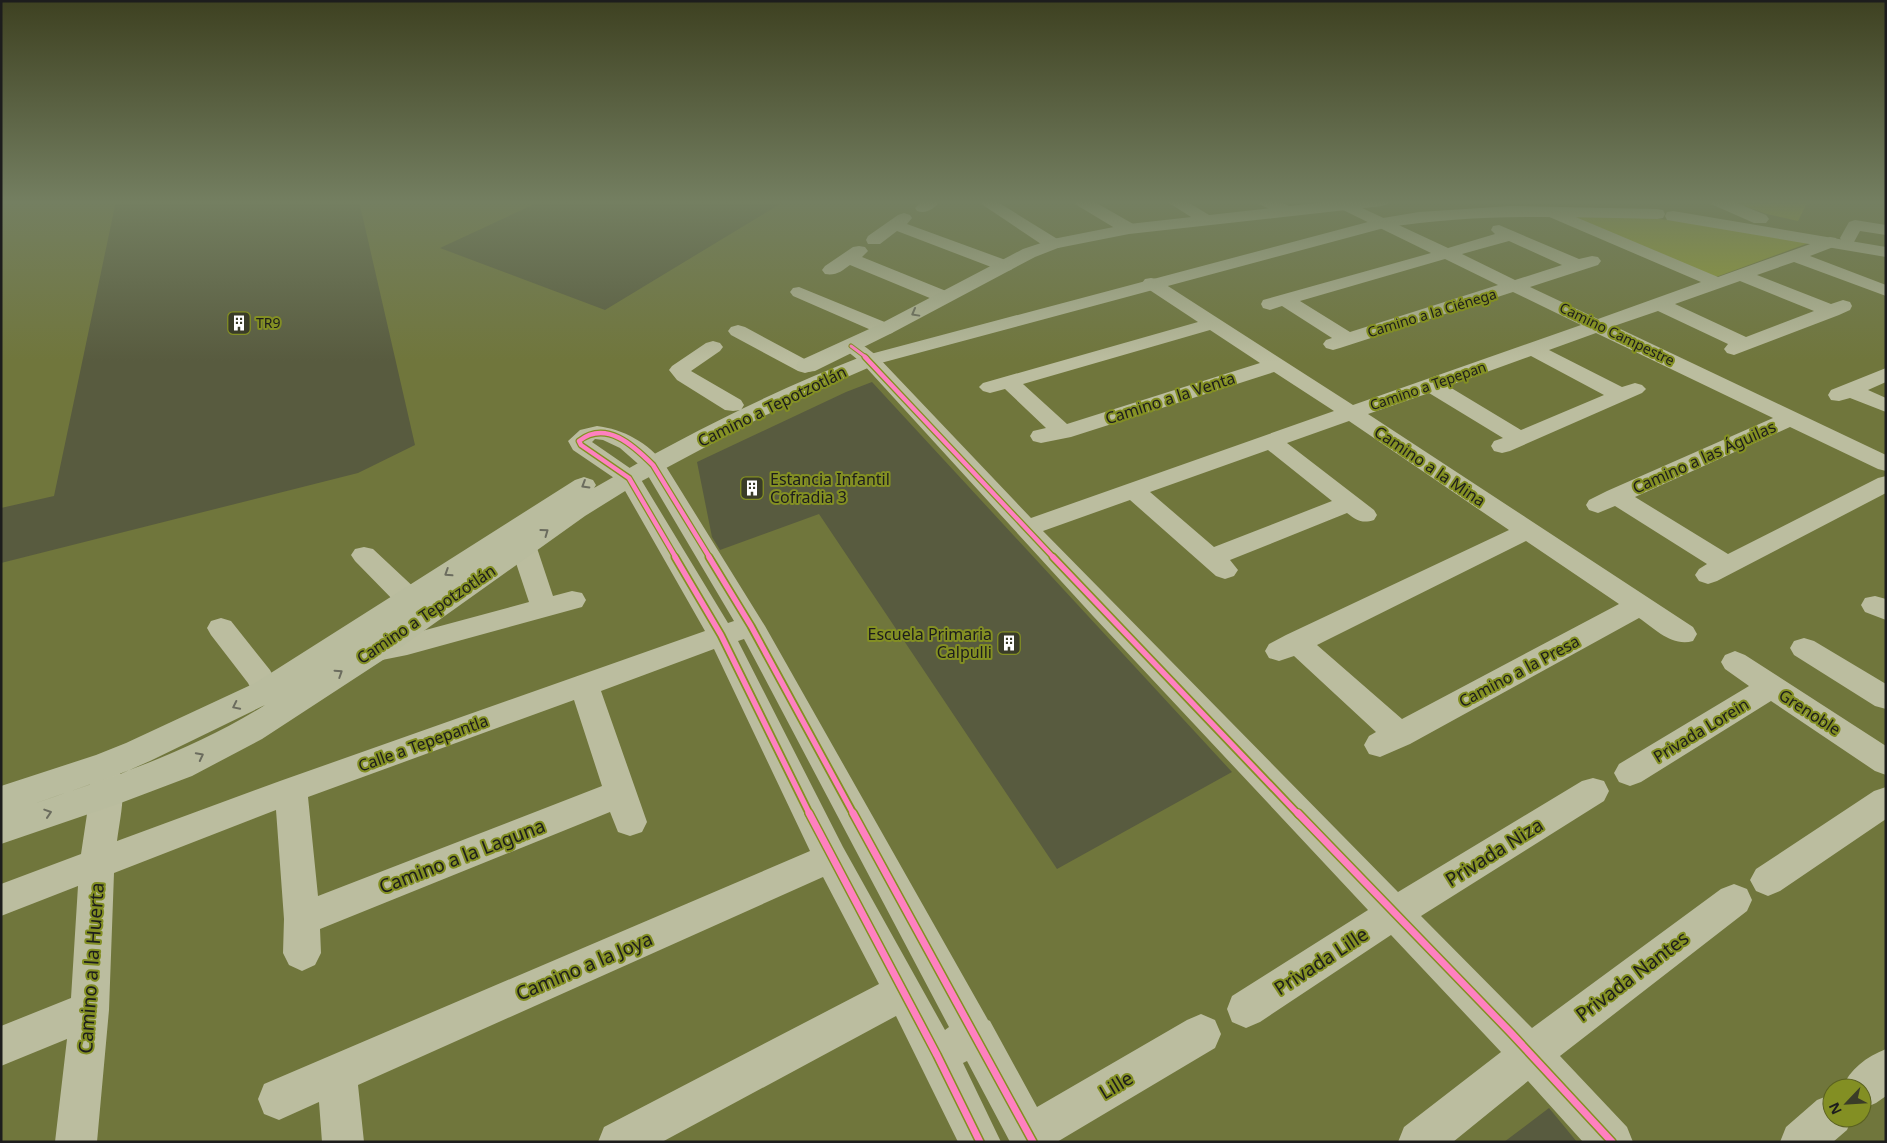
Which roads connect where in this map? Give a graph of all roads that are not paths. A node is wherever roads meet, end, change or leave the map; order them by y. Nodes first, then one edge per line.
1 (854, 254) edge
2 (855, 254) edge
3 (977, 254) edge
4 (1027, 254) edge
5 (1232, 254) edge
6 (1442, 254) edge
7 (1450, 254) edge
8 (1562, 254) edge
9 (1651, 254) edge
10 (1799, 254) edge
11 (1794, 256) junction
12 (1005, 266) junction
13 (831, 270) dead end
14 (1741, 275) junction
15 (1716, 282) junction
16 (1151, 283) junction
17 (1516, 286) junction
18 (1886, 291) edge
19 (944, 296) junction
20 (782, 303) dead end
21 (1659, 304) junction
22 (758, 317) dead end
23 (1214, 323) junction
24 (1598, 325) junction
25 (885, 329) junction
26 (726, 339) junction
27 (1532, 349) junction
28 (860, 353) junction
29 (1277, 364) junction
30 (805, 367) junction
31 (1886, 374) edge
32 (1431, 385) junction
33 (733, 405) junction
34 (1886, 406) edge
35 (1351, 413) junction
36 (1791, 418) junction
37 (1271, 442) junction
38 (1886, 464) edge
39 (634, 465) junction
40 (1886, 483) edge
41 (1134, 491) junction
42 (1026, 528) junction
43 (1527, 531) junction
44 (524, 548) junction
45 (364, 555) dead end
46 (409, 599) junction
47 (572, 600) dead end
48 (1638, 606) junction
49 (544, 608) junction
50 (220, 628) dead end
51 (736, 631) junction
52 (1683, 634) dead end
53 (1804, 648) dead end
54 (372, 652) junction
55 (1735, 662) dead end
56 (584, 684) junction
57 (1771, 687) junction
58 (266, 691) junction
59 (1886, 698) edge
60 (1886, 762) edge
61 (1630, 773) dead end
62 (106, 780) junction
63 (291, 790) junction
64 (1594, 791) dead end
65 (1, 800) edge
66 (1886, 801) edge
67 (1, 829) edge
68 (831, 858) junction
69 (97, 864) junction
70 (1768, 880) dead end
71 (1, 900) edge
72 (1734, 900) dead end
73 (1395, 913) junction
74 (903, 992) junction
75 (1246, 1009) dead end
76 (90, 1010) junction
77 (1201, 1034) dead end
78 (976, 1035) junction
79 (1, 1046) edge
80 (1531, 1054) junction
81 (937, 1056) junction
82 (1886, 1069) edge
83 (337, 1073) junction
84 (1872, 1081) edge
85 (279, 1099) dead end
86 (1822, 1124) edge
87 (1032, 1138) edge
88 (76, 1142) edge
89 (343, 1142) edge
90 (619, 1142) edge
91 (980, 1142) edge
92 (1418, 1142) edge
93 (1612, 1142) edge
94 (1801, 1142) edge

1 - 13 street
2 - 19 street
3 - 12 street
4 - 12 main road, Camino a Tepotzotlán
5 - 16 main road, Camino a Tepotzotlán
6 - 17 street, Camino a la Ciénega
7 - 17 street, Camino Campestre
8 - 17 street, Camino a la Ciénega
9 - 15 street
10 - 11 street, Camino a Tepepan
11 - 14 street, Camino a Tepepan
11 - 18 street
12 - 19 main road, Camino a Tepotzotlán
14 - 15 street, Camino a Tepepan
14 - 21 street
15 - 21 street, Camino a Tepepan
16 - 23 street, Camino a la Mina
16 - 28 main road, Camino a Tepotzotlán
17 - 24 street, Camino Campestre
19 -> 25 main road, Camino a Tepotzotlán
20 - 25 street
21 - 24 street, Camino a Tepepan
22 - 26 street
23 - 29 street, Camino a la Mina
23 - 29 street, Camino a la Venta
24 - 27 street, Camino a Tepepan
24 - 36 street, Camino Campestre
25 - 28 main road, Camino a Tepotzotlán
26 - 30 street
26 - 33 street
27 - 32 street, Camino a Tepepan
27 - 32 street
28 - 30 main road, Camino a Tepotzotlán
28 - 39 main road, Camino a Tepotzotlán
28 - 42 street
29 - 35 street, Camino a la Mina
30 - 33 main road, Camino a Tepotzotlán
31 - 34 street
32 - 35 street, Camino a Tepepan
33 - 39 main road, Camino a Tepotzotlán
35 - 37 street, Camino a Tepepan
35 - 43 street, Camino a la Mina
36 - 38 street, Camino Campestre
36 - 40 street, Camino a las Águilas
37 - 41 street, Camino a Tepepan
37 - 41 street
44 -> 39 main road, Camino a Tepotzotlán
39 -> 46 main road, Camino a Tepotzotlán
39 - 51 street
41 - 42 street, Camino a Tepepan
42 - 73 street
43 - 48 street, Camino a la Mina
43 - 48 street, Camino a la Presa
44 - 49 street
44 - 54 main road, Camino a Tepotzotlán
45 - 46 street
46 - 58 main road, Camino a Tepotzotlán
47 - 49 street
48 - 52 street, Camino a la Mina
49 - 54 street
50 - 58 street
51 - 56 street, Calle a Tepepantla
51 - 68 street
51 - 78 street
53 - 59 street
62 -> 54 main road, Camino a Tepotzotlán
55 - 57 street, Grenoble
56 - 63 street, Calle a Tepepantla
56 - 63 street, Camino a la Laguna
57 - 60 street, Grenoble
57 - 61 street, Privada Lorein
58 -> 62 main road, Camino a Tepotzotlán
62 - 65 main road, Camino a Tepotzotlán
67 -> 62 main road, Camino a Tepotzotlán
62 - 69 street, Camino a la Huerta
63 - 69 street, Calle a Tepepantla
64 - 73 street, Privada Niza
66 - 70 street
68 - 74 street
68 - 83 street, Camino a la Joya
69 - 71 street, Calle a Tepepantla
69 - 76 street, Camino a la Huerta
72 - 80 street, Privada Nantes
73 - 75 street, Privada Lille
73 - 80 street
74 - 81 street
74 - 90 street
76 - 79 street
76 - 88 street, Camino a la Huerta
77 - 87 street, Lille
78 - 81 street
78 - 87 street
80 - 92 street, Privada Nantes
80 - 93 street
81 - 91 street
82 - 84 street
83 - 85 street, Camino a la Joya
83 - 89 street
86 - 94 street

